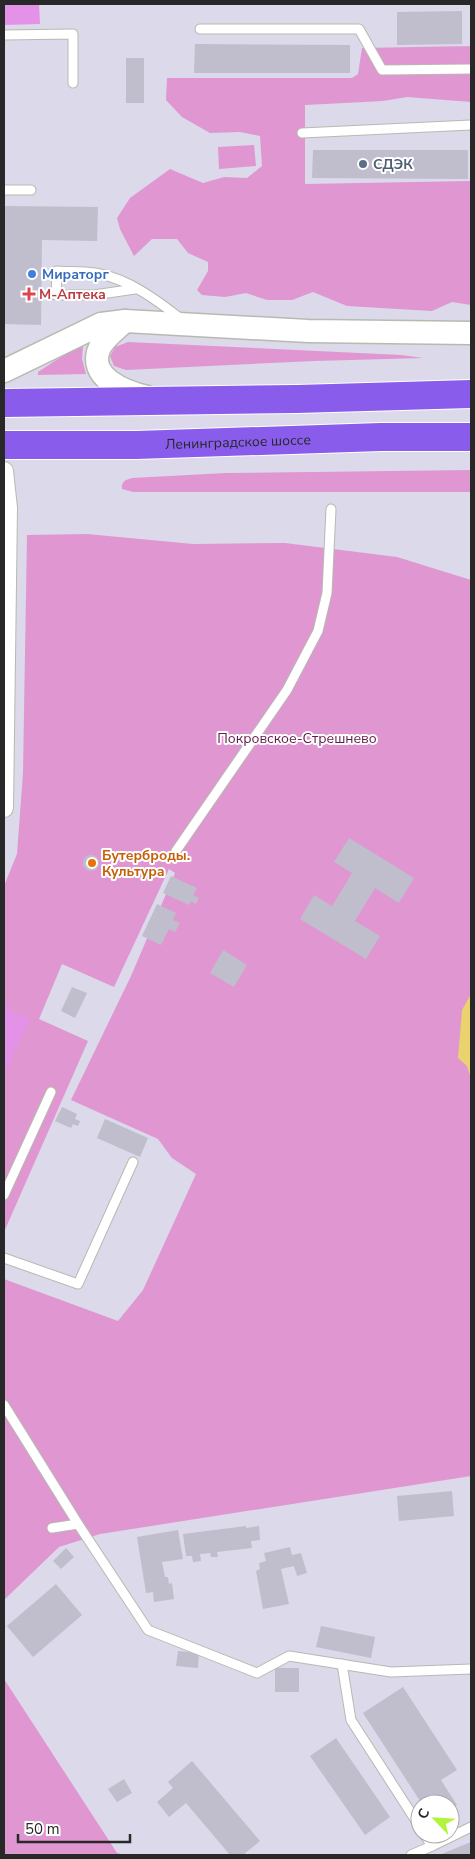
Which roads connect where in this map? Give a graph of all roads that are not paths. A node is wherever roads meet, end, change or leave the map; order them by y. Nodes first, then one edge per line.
1 (200, 29) dead end
2 (4, 35) edge
3 (471, 70) edge
4 (73, 83) dead end
5 (471, 125) edge
6 (302, 133) dead end
7 (4, 190) edge
8 (31, 190) dead end
9 (135, 289) junction
10 (126, 321) junction
11 (188, 324) junction
12 (471, 333) edge
13 (4, 371) edge
14 (471, 394) edge
15 (165, 401) junction
16 (4, 403) edge
17 (471, 438) edge
18 (4, 445) edge
19 (4, 471) edge
20 (331, 509) dead end
21 (6, 550) edge
22 (5, 631) edge
23 (4, 772) edge
24 (4, 808) edge
25 (176, 851) dead end
26 (51, 1092) dead end
27 (133, 1162) dead end
28 (4, 1196) edge
29 (4, 1258) edge
30 (4, 1405) edge
31 (78, 1524) junction
32 (52, 1528) dead end
33 (342, 1664) junction
34 (471, 1669) edge
35 (410, 1811) edge
36 (471, 1827) edge
37 (432, 1846) joint
38 (411, 1855) edge

1 - 3 lane
2 - 4 lane
5 - 6 lane
7 - 8 lane
9 - 9 lane
9 - 11 lane
10 - 11 street
10 - 13 street
10 - 15 street
11 - 12 street
14 - 15 main road
15 - 16 main road
17 - 18 main road, Ленинградское шоссе
19 - 21 street
20 - 25 lane
21 - 22 street
22 - 23 street
23 - 24 street
26 - 28 lane
27 - 29 lane
30 - 31 lane
31 - 32 lane
31 - 33 lane
33 - 34 lane
33 - 35 lane
36 - 37 lane
37 - 38 lane

